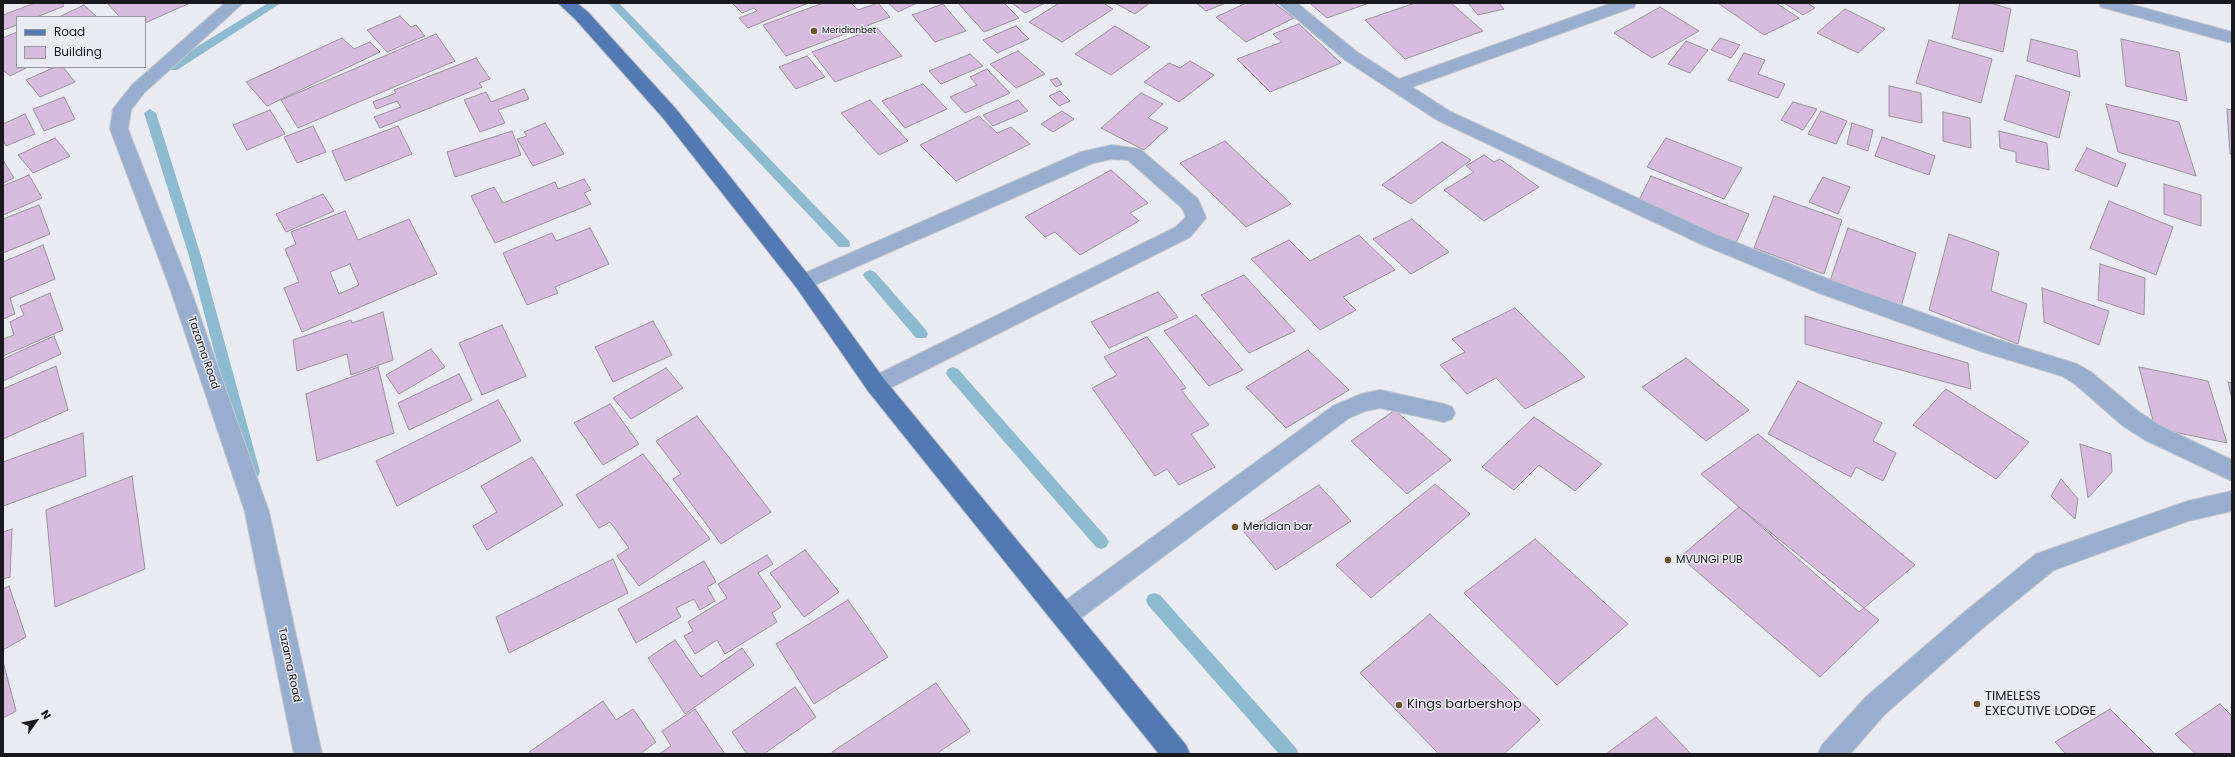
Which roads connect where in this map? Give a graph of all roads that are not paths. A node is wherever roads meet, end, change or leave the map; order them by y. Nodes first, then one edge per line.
1 (235, 3) edge
2 (566, 3) edge
3 (1286, 3) edge
4 (1628, 3) edge
5 (2107, 3) edge
6 (2232, 38) edge
7 (1397, 86) junction
8 (803, 282) junction
9 (876, 385) junction
10 (1444, 413) dead end
11 (2232, 471) edge
12 (2232, 501) edge
13 (1064, 616) junction
14 (308, 754) edge
15 (1176, 754) edge
16 (1832, 754) edge

1 - 14 street, Tazama Road
2 - 8 main road
3 - 7 street
4 - 7 street
5 - 6 street
7 - 11 street
8 - 9 main road
8 - 9 street
9 - 13 main road
10 - 13 street
12 - 16 street
13 - 15 main road

